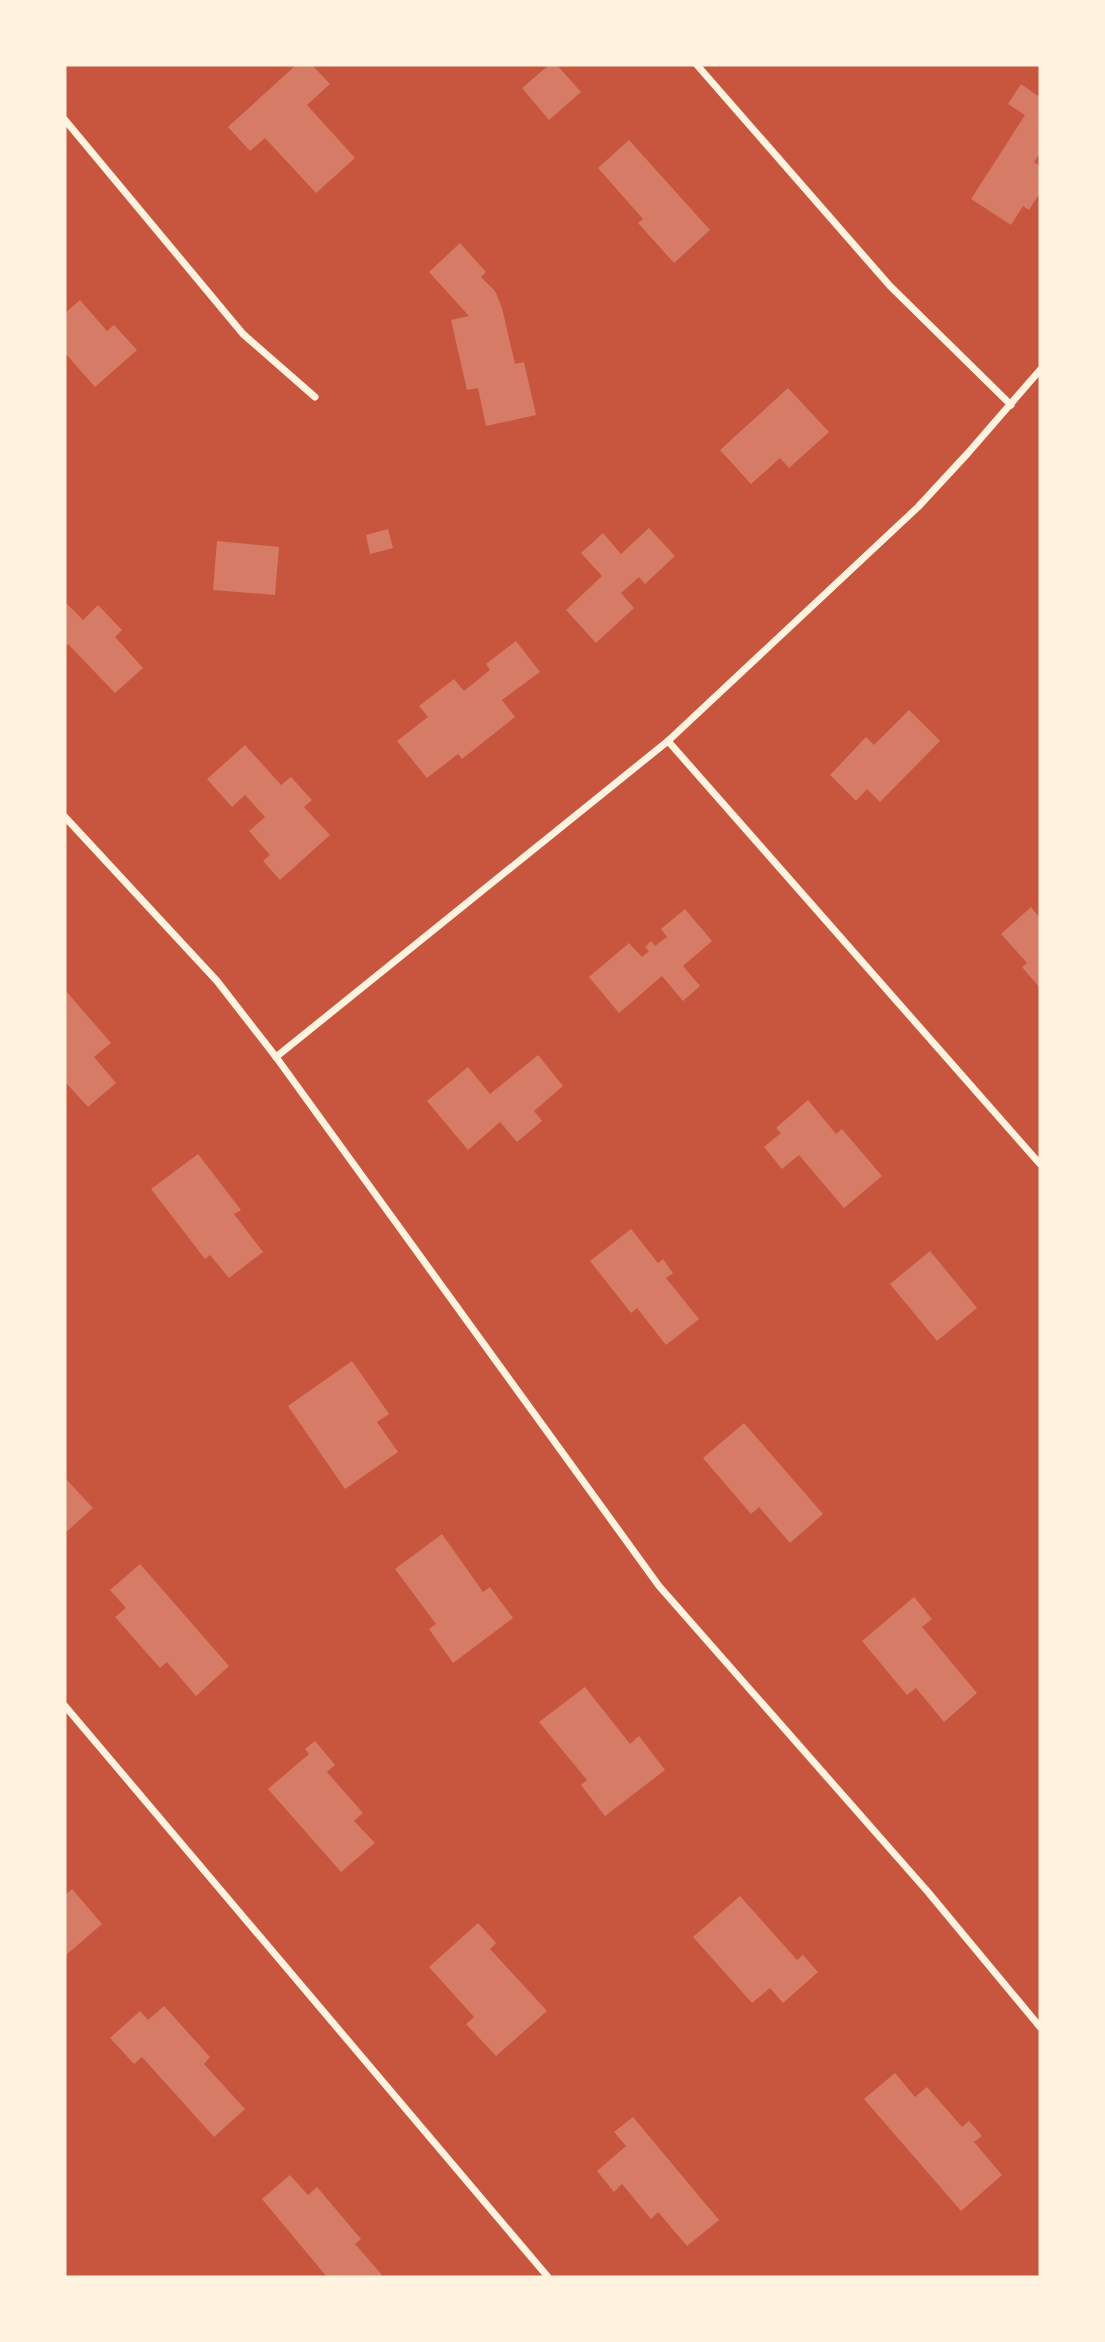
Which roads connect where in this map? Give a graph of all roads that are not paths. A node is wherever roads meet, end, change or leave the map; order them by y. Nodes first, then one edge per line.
1 (697, 65) edge
2 (65, 120) edge
3 (1040, 370) edge
4 (315, 397) dead end
5 (1011, 405) junction
6 (668, 741) junction
7 (65, 817) edge
8 (276, 1057) junction
9 (1040, 1164) edge
10 (65, 1706) edge
11 (1040, 2027) edge
12 (548, 2277) edge

1 - 5 street
2 - 4 street
3 - 5 street
5 - 6 street
6 - 8 street
6 - 9 street
7 - 8 street
8 - 11 street
10 - 12 street

